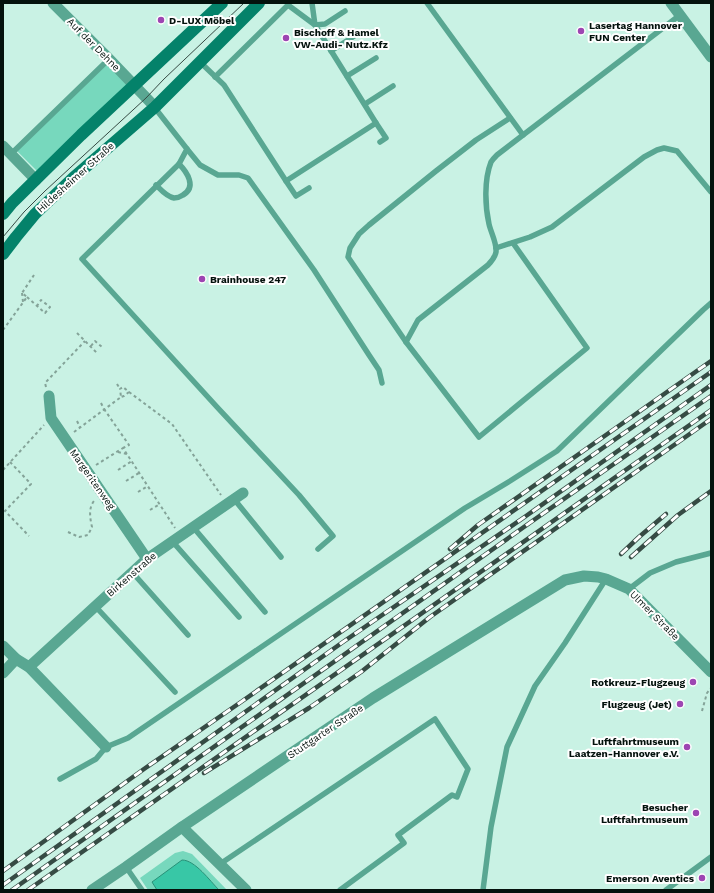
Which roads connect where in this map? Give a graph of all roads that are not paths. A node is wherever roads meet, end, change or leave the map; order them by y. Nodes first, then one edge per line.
1 (53, 3) edge
2 (222, 3) edge
3 (259, 3) edge
4 (312, 3) edge
5 (427, 3) edge
6 (671, 3) edge
7 (345, 11) dead end
8 (680, 15) junction
9 (315, 25) junction
10 (360, 33) dead end
11 (331, 51) junction
12 (711, 57) edge
13 (376, 58) dead end
14 (109, 59) junction
15 (200, 62) junction
16 (347, 76) junction
17 (215, 77) junction
18 (134, 85) junction
19 (394, 86) dead end
20 (364, 104) junction
21 (154, 107) junction
22 (510, 118) junction
23 (376, 123) junction
24 (523, 135) junction
25 (380, 142) dead end
26 (3, 146) edge
27 (187, 149) junction
28 (11, 154) junction
29 (179, 164) junction
30 (36, 180) junction
31 (286, 181) junction
32 (156, 185) junction
33 (309, 188) dead end
34 (711, 192) edge
35 (3, 214) edge
36 (513, 243) junction
37 (496, 248) junction
38 (3, 254) edge
39 (711, 303) edge
40 (406, 342) junction
41 (382, 383) dead end
42 (49, 396) road end
43 (235, 499) joint
44 (193, 527) junction
45 (176, 538) junction
46 (318, 549) dead end
47 (711, 554) edge
48 (281, 557) dead end
49 (147, 559) junction
50 (132, 572) junction
51 (606, 579) junction
52 (565, 580) joint
53 (630, 589) junction
54 (95, 605) junction
55 (265, 612) dead end
56 (239, 617) dead end
57 (188, 635) dead end
58 (3, 646) edge
59 (16, 659) junction
60 (29, 667) junction
61 (711, 672) edge
62 (3, 673) edge
63 (175, 692) dead end
64 (106, 747) junction
65 (60, 779) dead end
66 (182, 827) junction
67 (711, 858) edge
68 (220, 864) junction
69 (126, 867) junction
70 (92, 890) edge
71 (142, 890) edge
72 (246, 890) edge
73 (340, 890) edge
74 (483, 890) edge
75 (666, 890) edge

1 - 14 street, Auf der Dehne
2 - 18 main road
3 - 15 main road, Hildesheimer Straße
4 - 9 lane
5 - 22 lane
6 - 8 street
7 - 9 lane
8 - 12 street
8 - 24 lane
9 - 11 lane
9 - 17 lane
10 - 11 lane
11 - 16 lane
13 - 16 lane
14 - 18 street, Auf der Dehne
14 - 28 lane
15 - 17 lane
15 - 21 main road, Hildesheimer Straße
16 - 20 lane
17 - 31 lane
18 - 21 street
18 - 30 main road
19 - 20 lane
20 - 23 lane
21 - 27 lane
21 - 38 main road, Hildesheimer Straße
22 - 24 lane
22 - 40 lane
23 - 25 lane
23 - 31 lane
24 - 37 lane
26 - 28 street
27 - 29 lane
27 - 41 lane
28 - 30 street
29 - 32 lane
29 - 32 lane
30 - 35 main road
31 - 33 lane
32 - 46 lane
34 - 36 lane
36 - 37 lane
36 - 40 lane
37 - 40 lane
39 - 64 lane
42 - 49 street, Margeritenweg
43 - 44 street, Birkenstraße
43 - 48 lane
44 - 45 street, Birkenstraße
44 - 55 lane
45 - 49 street, Birkenstraße
45 - 56 lane
47 - 53 lane
49 - 50 street, Birkenstraße
50 - 54 street, Birkenstraße
50 - 57 lane
51 - 52 street, Ulmer Straße
51 - 53 street, Ulmer Straße
51 - 74 lane
52 - 66 street, Stuttgarter Straße
53 - 61 street, Ulmer Straße
54 - 60 street, Birkenstraße
54 - 63 lane
58 - 59 street
59 - 60 street
59 - 62 street
60 - 64 street
64 - 65 lane
66 - 68 street
66 - 69 street, Stuttgarter Straße
67 - 75 lane
68 - 72 street
68 - 73 lane
69 - 70 street, Stuttgarter Straße
69 - 71 lane

